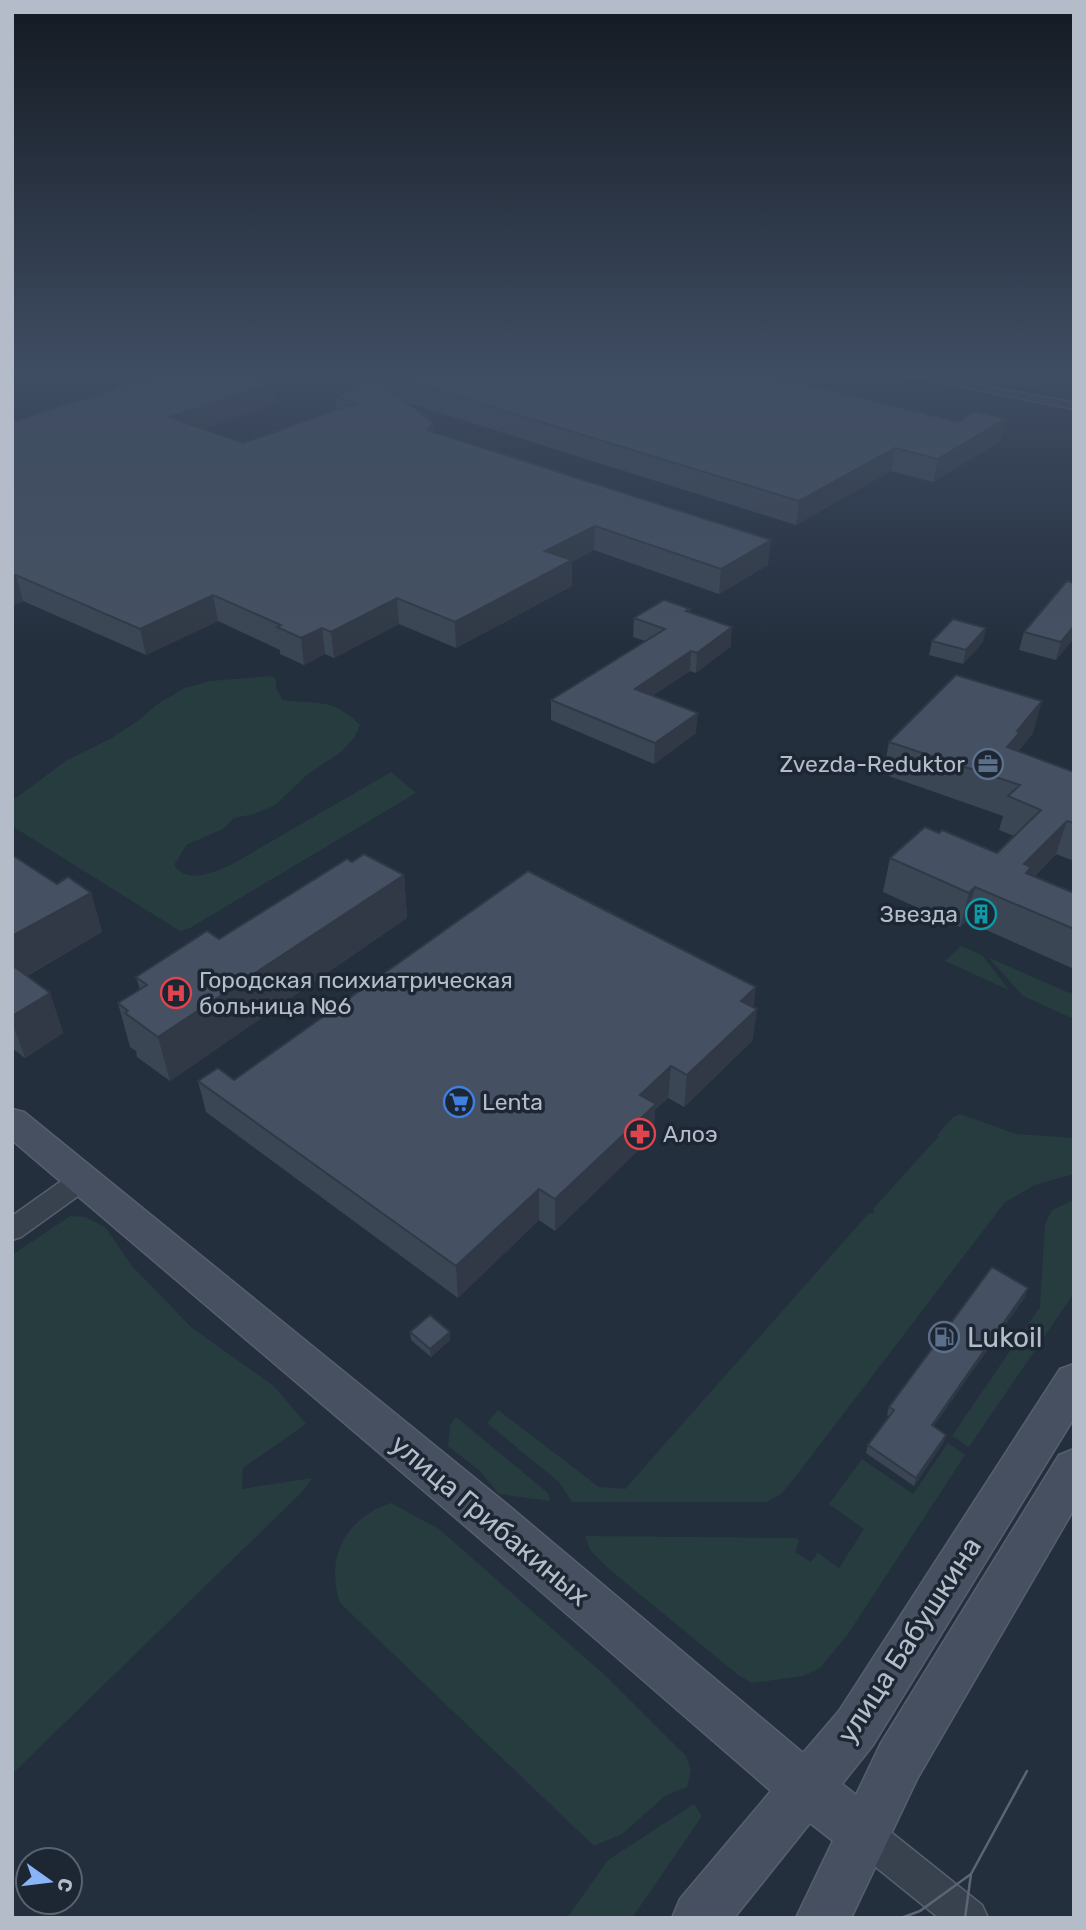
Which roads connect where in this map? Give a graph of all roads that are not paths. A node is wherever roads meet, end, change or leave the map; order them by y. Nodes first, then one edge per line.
1 (12, 1121) edge
2 (83, 1179) junction
3 (12, 1230) edge
4 (1074, 1381) edge
5 (1074, 1469) edge
6 (806, 1786) junction
7 (864, 1834) junction
8 (699, 1918) edge
9 (823, 1918) edge
10 (968, 1918) edge

1 - 2 street, улица Грибакиных
2 - 3 street
2 - 6 street, улица Грибакиных
4 - 6 street, улица Бабушкина
5 - 7 street, улица Бабушкина
6 - 7 street, улица Грибакиных
6 - 8 street, улица Бабушкина
7 - 9 street, улица Бабушкина
7 - 10 street, улица Грибакиных

